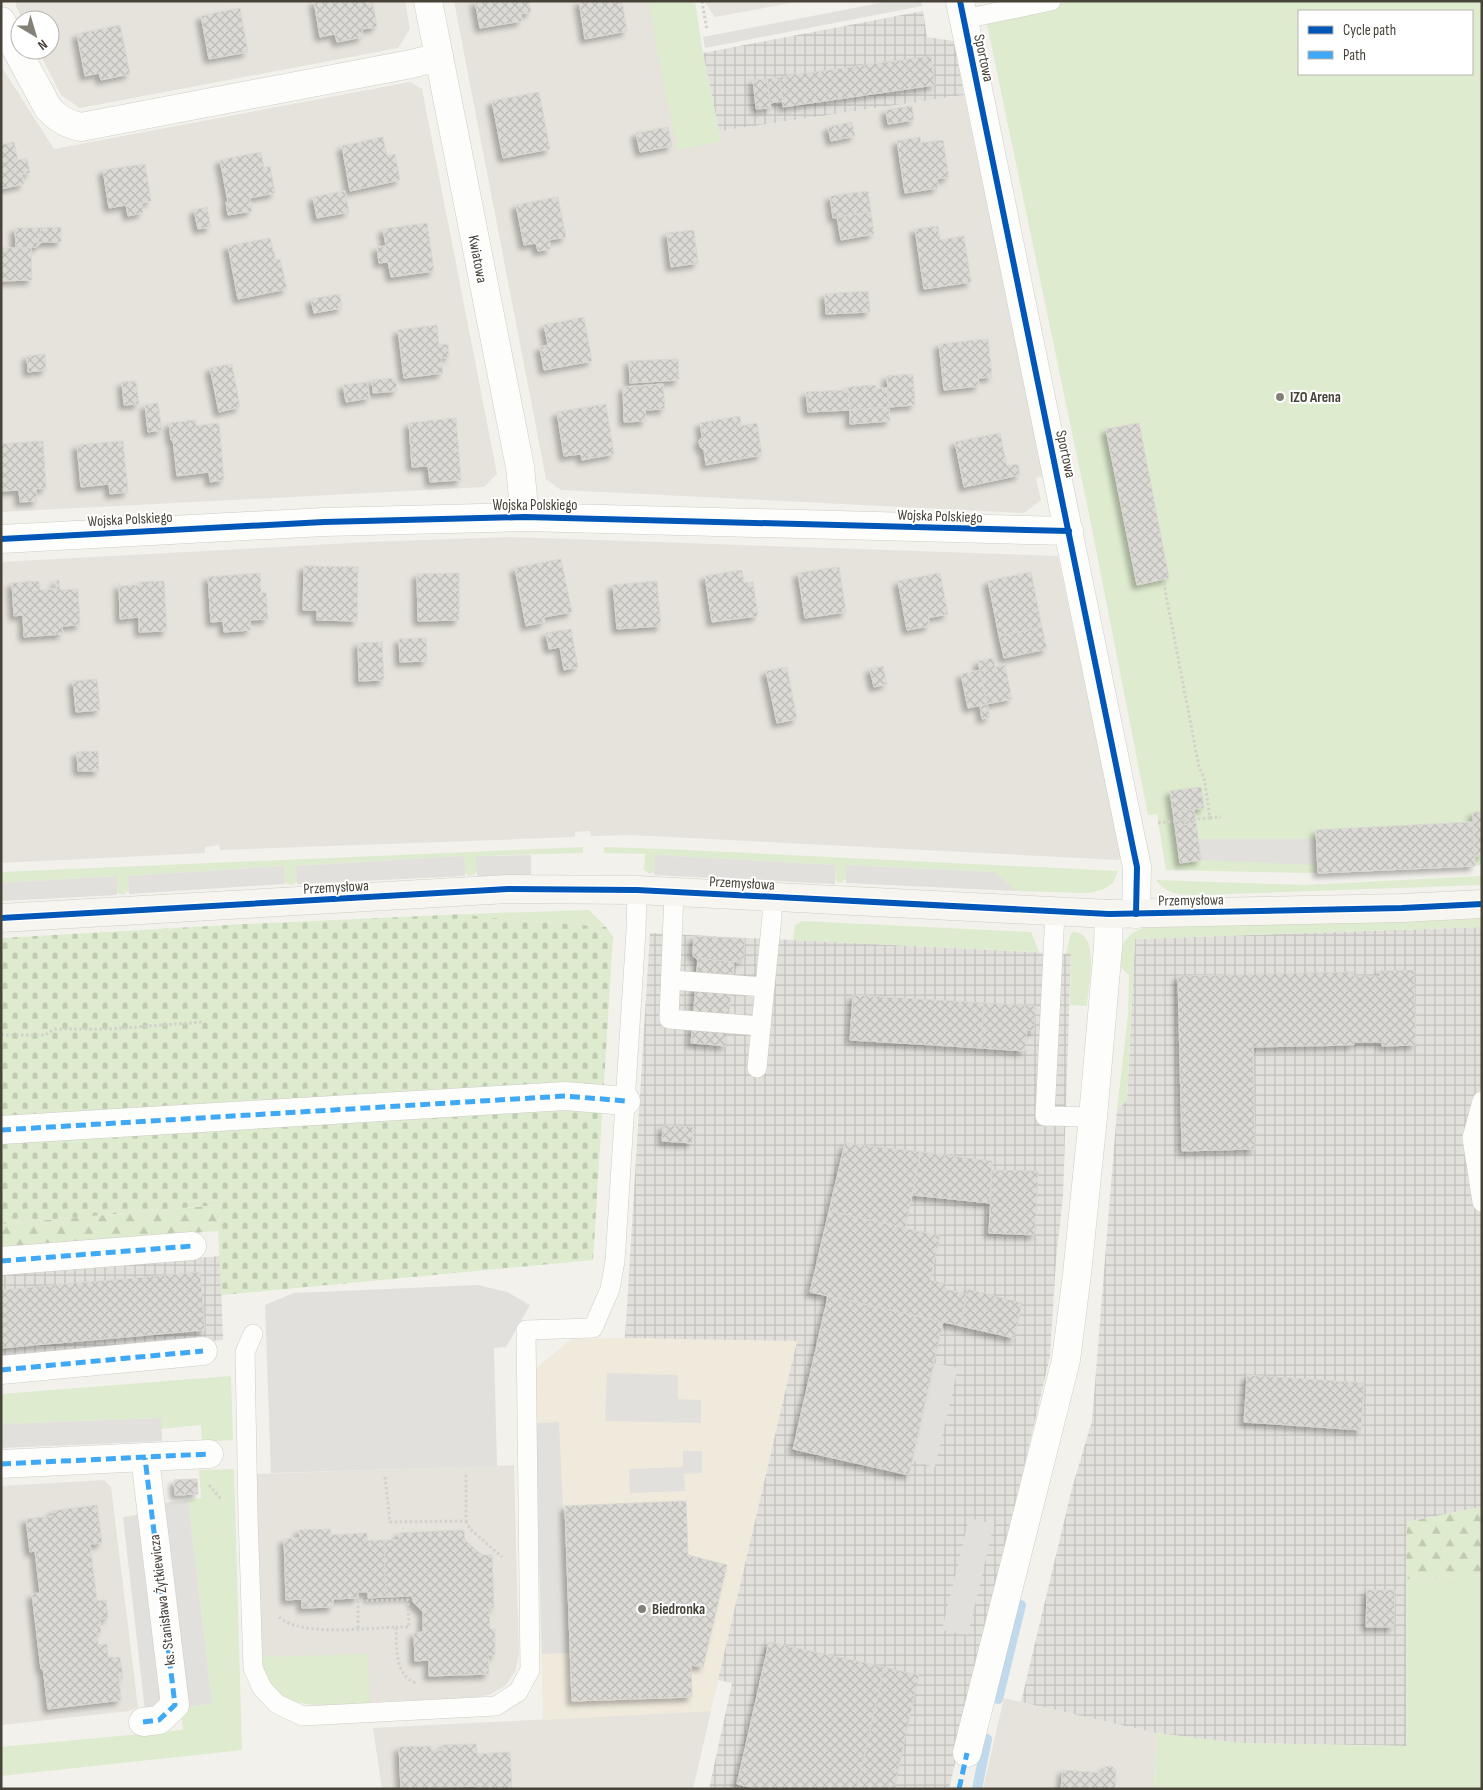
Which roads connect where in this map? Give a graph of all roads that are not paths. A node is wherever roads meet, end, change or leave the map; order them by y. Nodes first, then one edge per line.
1 (428, 1) edge
2 (1051, 1) edge
3 (962, 10) edge
4 (1, 21) edge
5 (439, 57) junction
6 (525, 517) junction
7 (1069, 531) junction
8 (1, 539) edge
9 (637, 890) junction
10 (674, 892) junction
11 (772, 897) junction
12 (1482, 904) edge
13 (1056, 912) junction
14 (1109, 914) junction
15 (1136, 914) junction
16 (1, 918) edge
17 (670, 980) junction
18 (764, 987) junction
19 (761, 1026) junction
20 (757, 1068) dead end
21 (626, 1100) junction
22 (1482, 1101) edge
23 (1092, 1118) junction
24 (1, 1130) edge
25 (1482, 1202) edge
26 (192, 1246) dead end
27 (1, 1261) edge
28 (253, 1334) dead end
29 (203, 1352) dead end
30 (1, 1370) edge
31 (209, 1454) dead end
32 (145, 1458) junction
33 (1, 1464) edge
34 (143, 1722) dead end
35 (967, 1754) dead end

1 - 5 street, Kwiatowa
2 - 3 lane, Sportowa
3 - 7 street, Sportowa
4 - 5 street
5 - 6 street, Kwiatowa
6 - 7 street, Wojska Polskiego
6 - 8 street, Wojska Polskiego
7 - 15 street, Sportowa
9 - 10 street, Przemysłowa
9 - 16 street, Przemysłowa
9 - 21 lane
10 - 11 street, Przemysłowa
10 - 17 lane
11 - 13 street, Przemysłowa
11 - 18 lane
12 - 15 street, Przemysłowa
13 - 14 street, Przemysłowa
13 - 23 lane
14 - 15 street, Przemysłowa
14 - 23 street
17 - 18 lane
17 - 19 lane
18 - 19 lane
19 - 20 lane
21 - 24 street
21 - 28 lane
22 - 25 lane
23 - 35 street
26 - 27 street
29 - 30 street
31 - 32 street
32 - 33 street
32 - 34 street, ks. Stanisława Żytkiewicza

